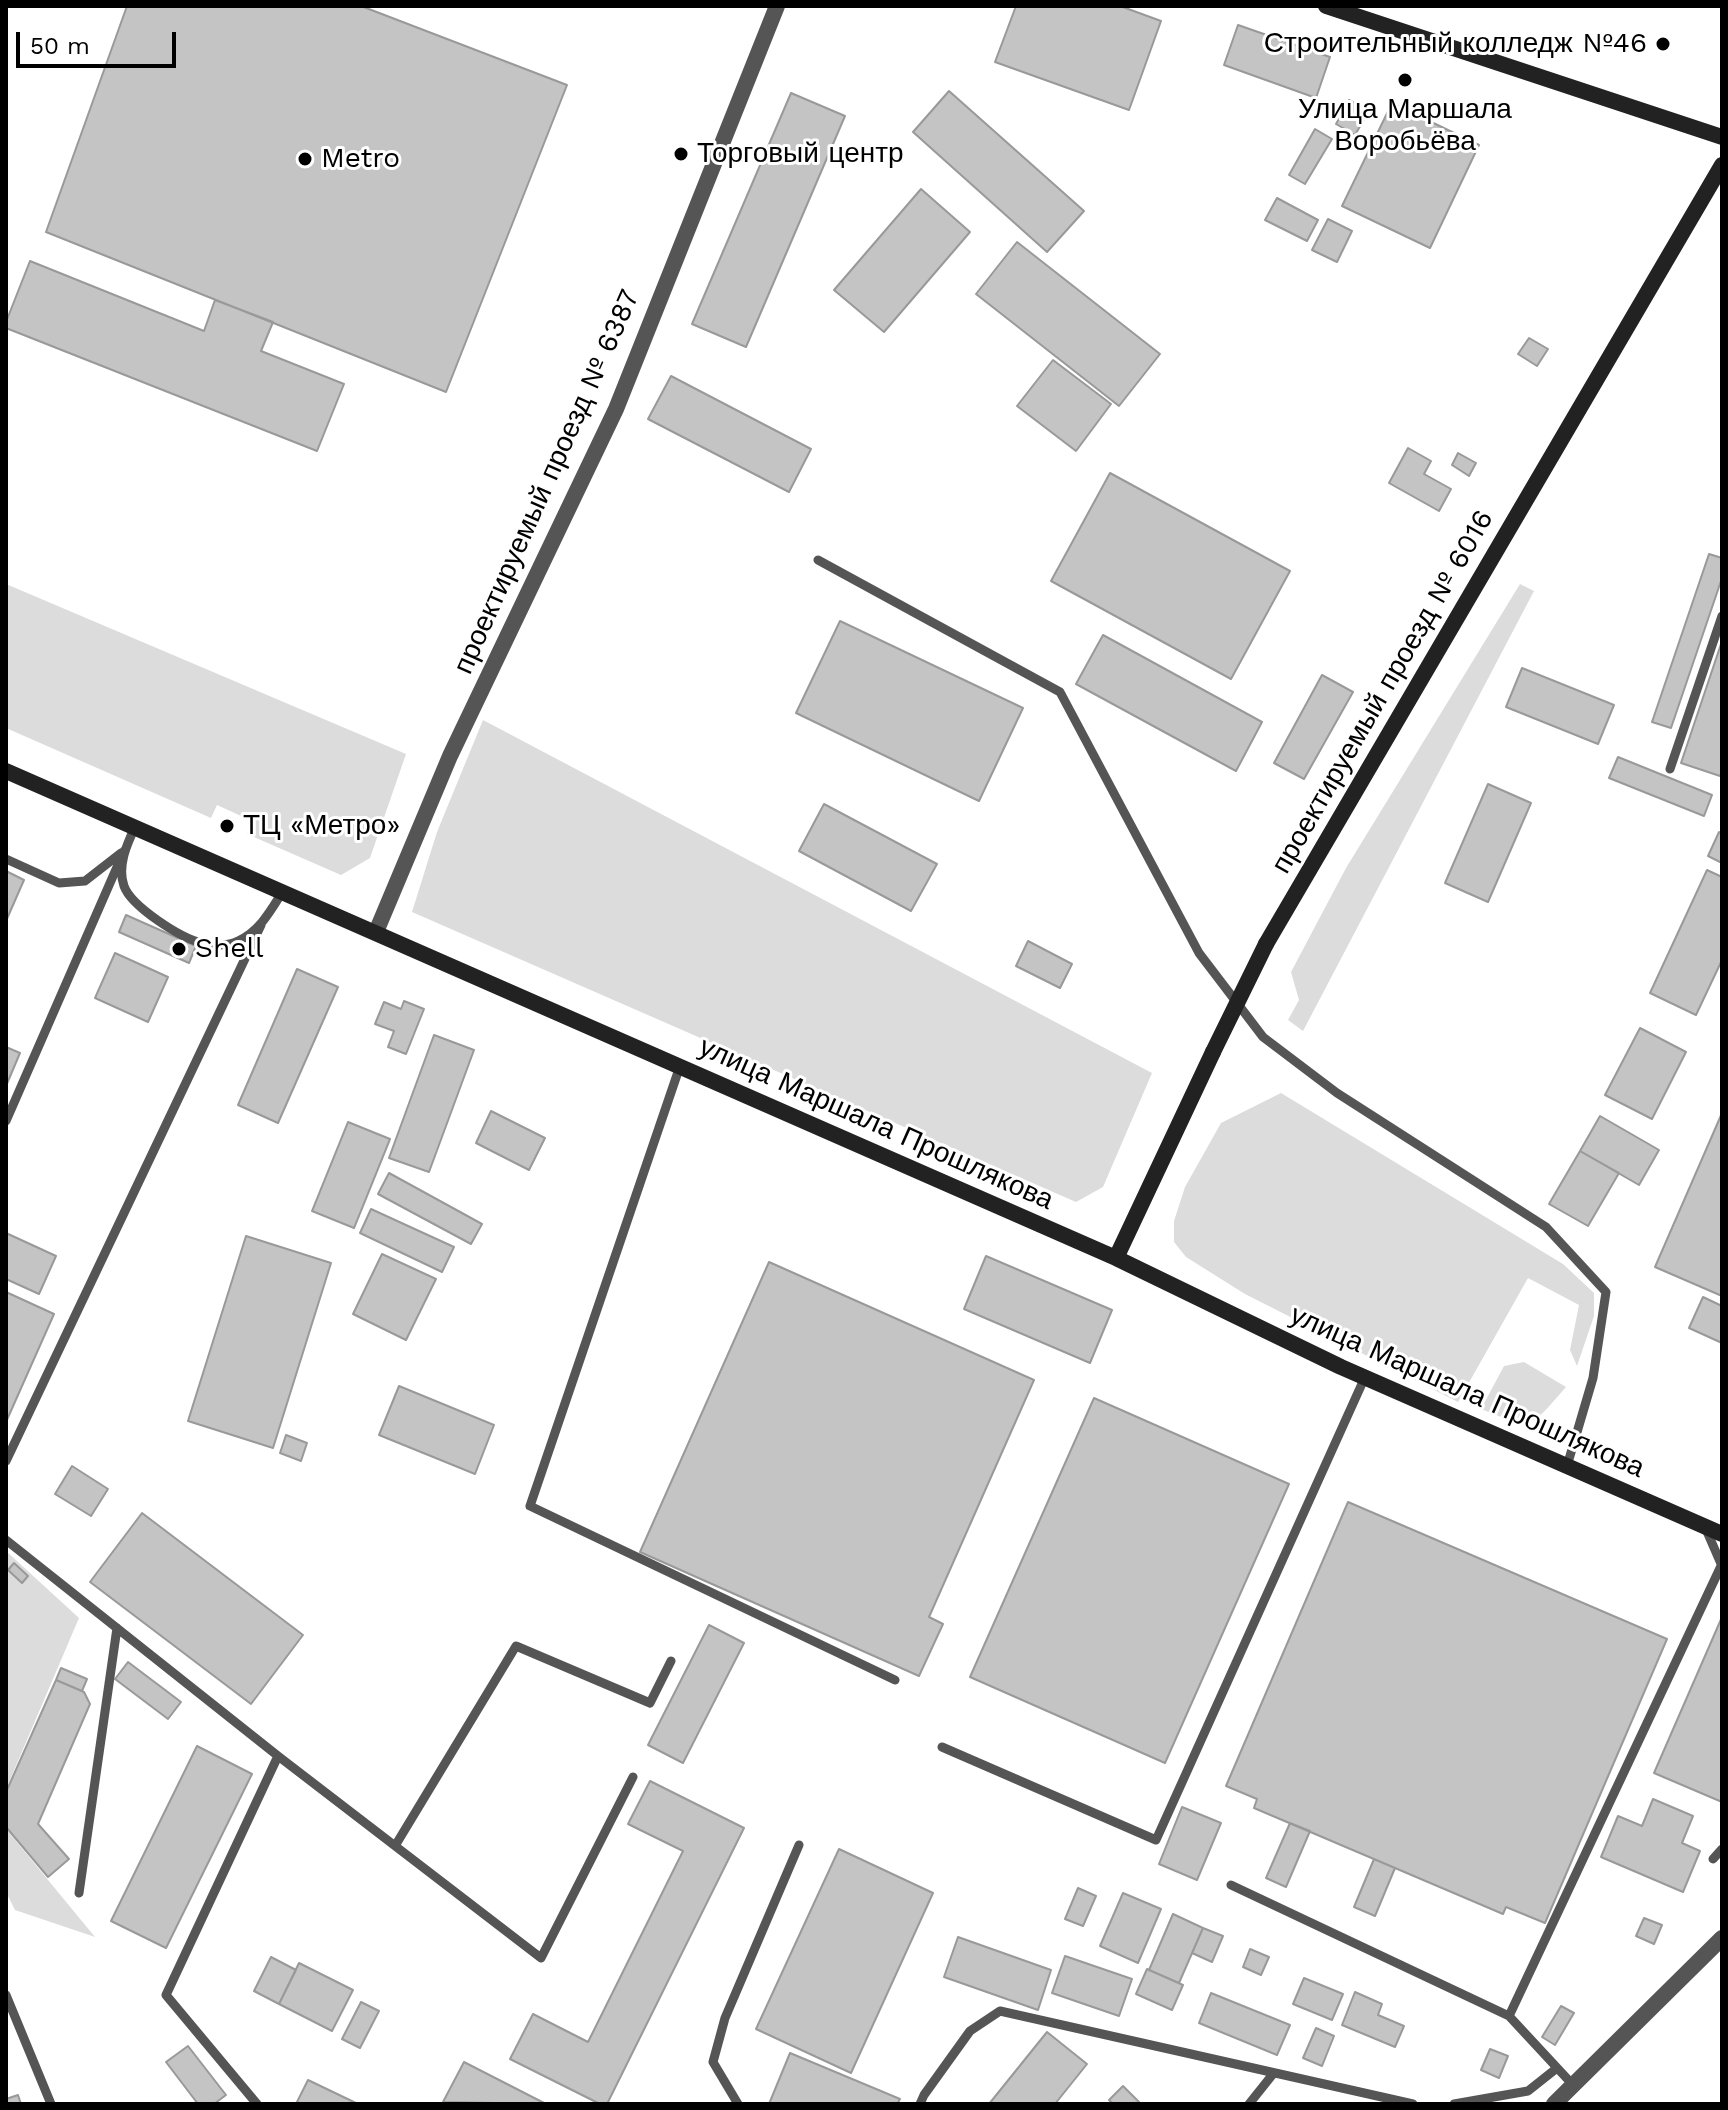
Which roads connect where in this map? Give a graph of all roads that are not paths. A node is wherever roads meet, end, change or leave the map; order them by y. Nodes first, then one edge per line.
1 (777, 6) edge
2 (1333, 7) edge
3 (1722, 137) edge
4 (1722, 165) edge
5 (818, 560) dead end
6 (1722, 616) edge
7 (1670, 769) dead end
8 (6, 771) edge
9 (135, 827) junction
10 (124, 851) junction
11 (6, 859) edge
12 (283, 891) junction
13 (261, 925) junction
14 (376, 932) junction
15 (680, 1066) junction
16 (6, 1121) edge
17 (1116, 1258) junction
18 (1365, 1377) junction
19 (6, 1461) edge
20 (1567, 1466) junction
21 (1705, 1527) junction
22 (1722, 1534) edge
23 (6, 1540) edge
24 (1722, 1566) edge
25 (117, 1628) junction
26 (671, 1661) dead end
27 (895, 1680) dead end
28 (942, 1747) dead end
29 (278, 1756) junction
30 (633, 1777) dead end
31 (799, 1845) dead end
32 (395, 1846) junction
33 (1722, 1849) edge
34 (1713, 1859) dead end
35 (1231, 1885) dead end
36 (79, 1893) dead end
37 (1722, 1938) edge
38 (6, 1995) edge
39 (1509, 2016) junction
40 (1557, 2068) junction
41 (1273, 2074) junction
42 (1573, 2085) junction
43 (51, 2104) edge
44 (257, 2104) edge
45 (738, 2104) edge
46 (920, 2104) edge
47 (1249, 2104) edge
48 (1413, 2104) edge
49 (1454, 2104) edge
50 (1554, 2104) edge

1 - 14 street, проектируемый проезд № 6387
2 - 3 main road
4 - 17 main road, проектируемый проезд № 6016, bridge
5 - 20 lane
6 - 7 lane
8 - 9 main road, улица Маршала Прошлякова
9 - 10 lane
9 - 12 main road, улица Маршала Прошлякова
10 - 11 lane
10 - 13 lane
10 - 16 lane
12 - 13 lane
12 - 14 main road, улица Маршала Прошлякова
13 - 19 lane
14 - 15 main road, улица Маршала Прошлякова
15 - 17 main road, улица Маршала Прошлякова
15 - 27 lane
17 - 18 main road, улица Маршала Прошлякова
18 - 20 main road, улица Маршала Прошлякова
18 - 28 lane
20 - 21 main road, улица Маршала Прошлякова
21 - 22 main road, улица Маршала Прошлякова
21 - 24 lane
23 - 25 lane
24 - 39 lane
25 - 29 lane
25 - 36 lane
26 - 32 lane
29 - 32 lane
29 - 44 lane
30 - 32 lane
31 - 45 lane
33 - 34 lane
35 - 39 lane
37 - 42 street
38 - 43 lane
39 - 40 lane
40 - 42 lane
40 - 49 lane
41 - 46 lane
41 - 47 lane
41 - 48 lane
42 - 50 street

